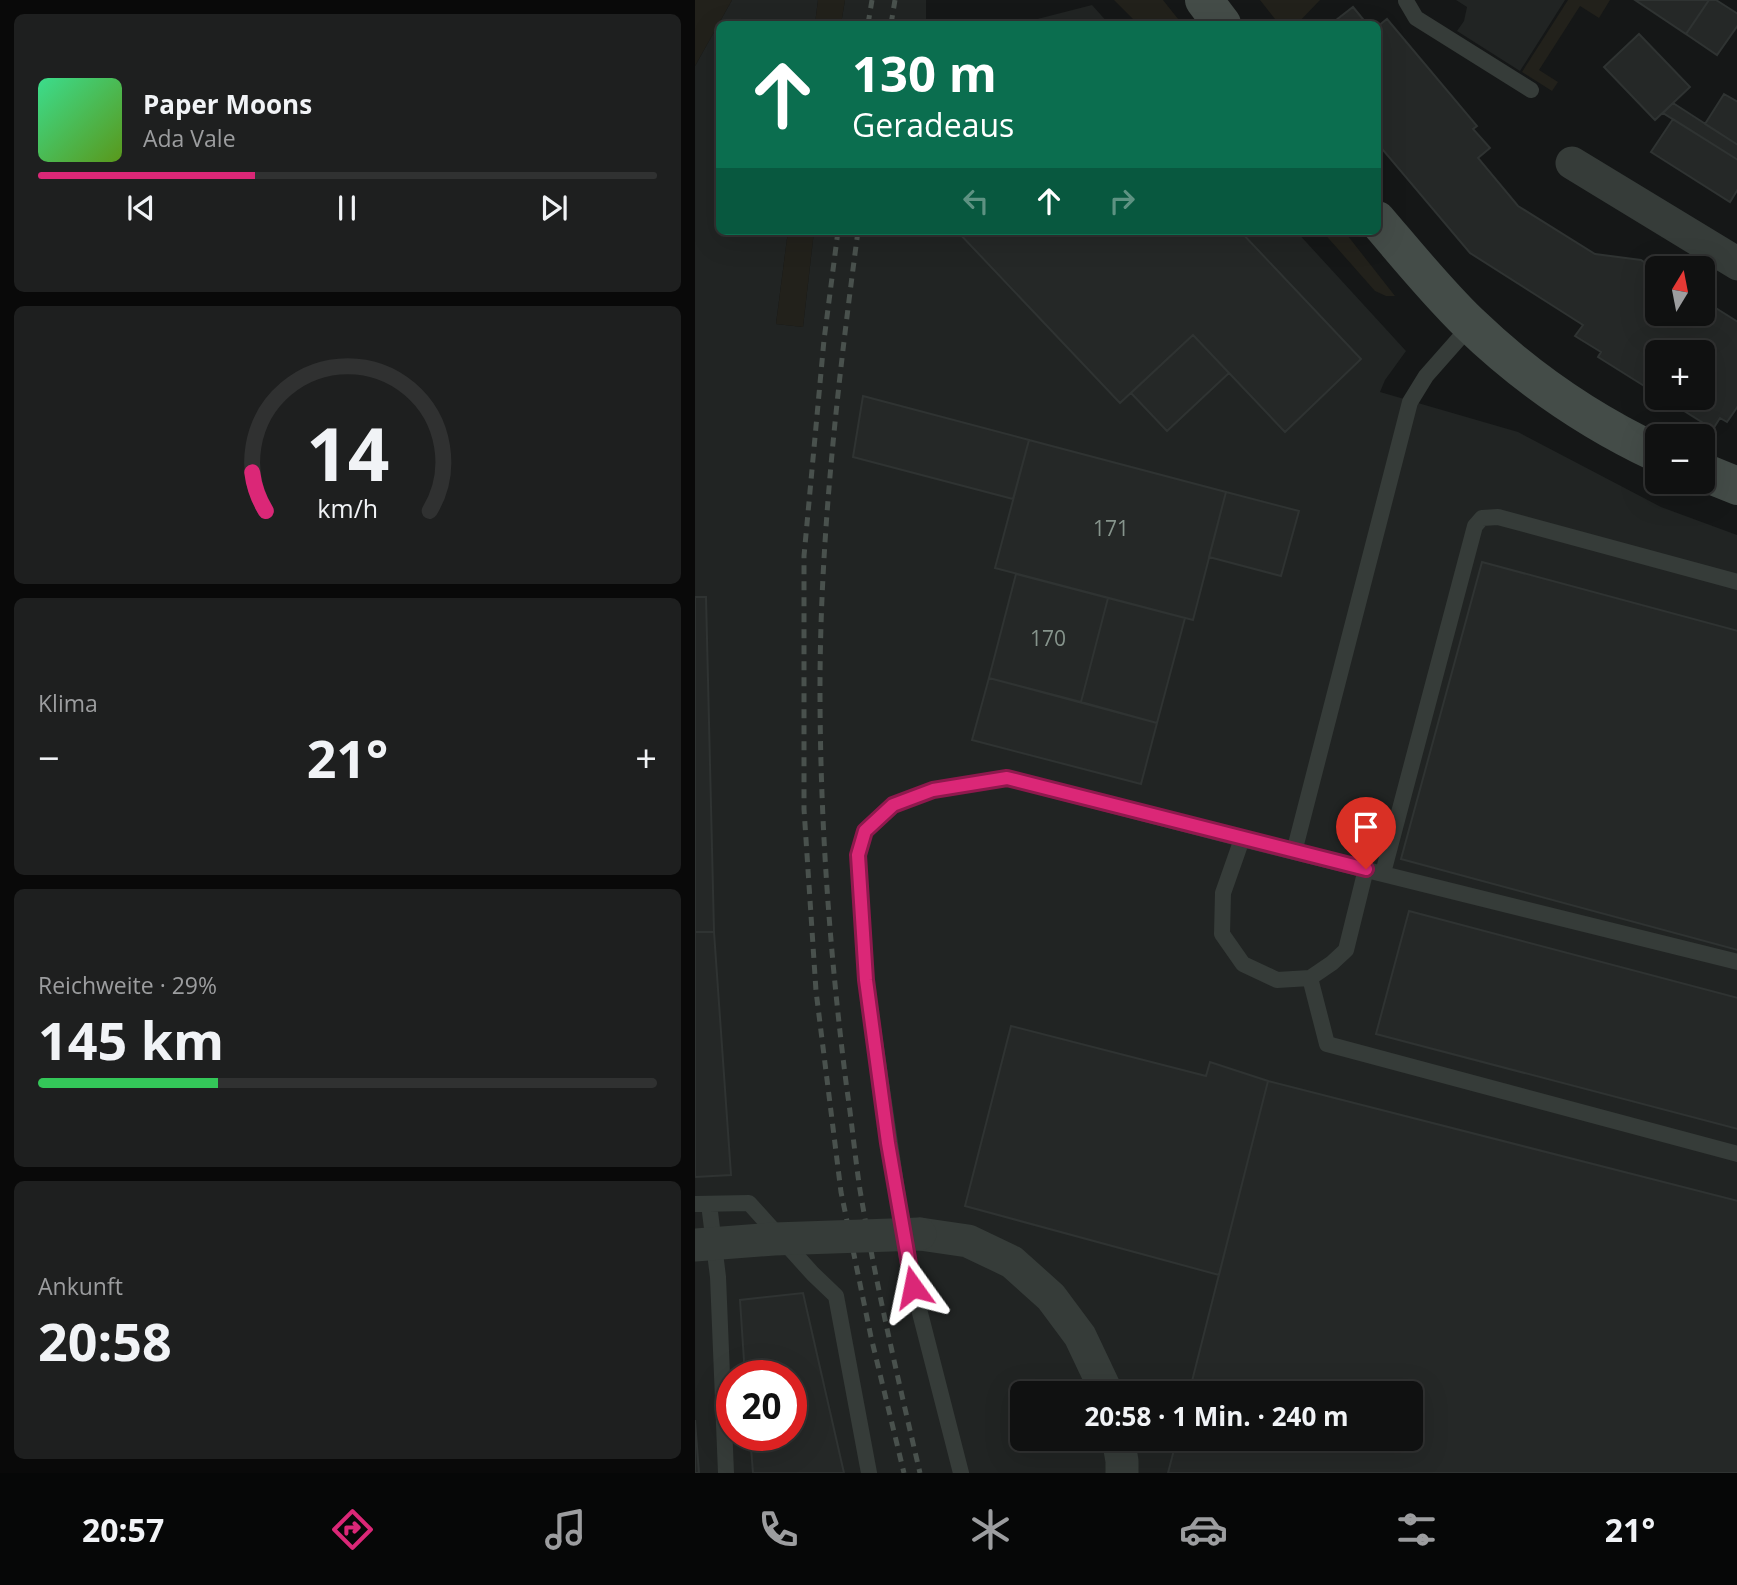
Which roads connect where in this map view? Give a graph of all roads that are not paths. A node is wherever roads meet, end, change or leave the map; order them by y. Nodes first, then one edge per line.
1 (1204, 0) edge
2 (1405, 0) edge
3 (1412, 0) edge
4 (1220, 21) edge
5 (1531, 90) dead end
6 (1572, 163) dead end
7 (1381, 224) edge
8 (1737, 264) edge
9 (1471, 325) junction
10 (1645, 447) edge
11 (1715, 477) edge
12 (1737, 485) edge
13 (1737, 582) edge
14 (1242, 839) junction
15 (1294, 852) junction
16 (1366, 869) junction
17 (1383, 873) junction
18 (1737, 962) edge
19 (1310, 978) junction
20 (1737, 1154) edge
21 (702, 1204) edge
22 (695, 1245) edge
23 (1101, 1381) edge
24 (1120, 1451) edge
25 (726, 1473) edge
26 (869, 1473) edge
27 (961, 1473) edge
28 (1122, 1473) edge

1 - 4 street
2 - 3 lane
2 - 5 lane
6 - 8 street
7 - 9 street
9 - 10 street
9 - 15 lane
11 - 12 street
13 - 17 lane
14 - 15 lane
14 - 19 lane
14 - 27 lane
15 - 16 lane
16 - 17 lane
16 - 19 lane
17 - 18 lane
19 - 20 lane
21 - 25 lane
21 - 26 lane
22 - 23 street, bridge
24 - 28 street

